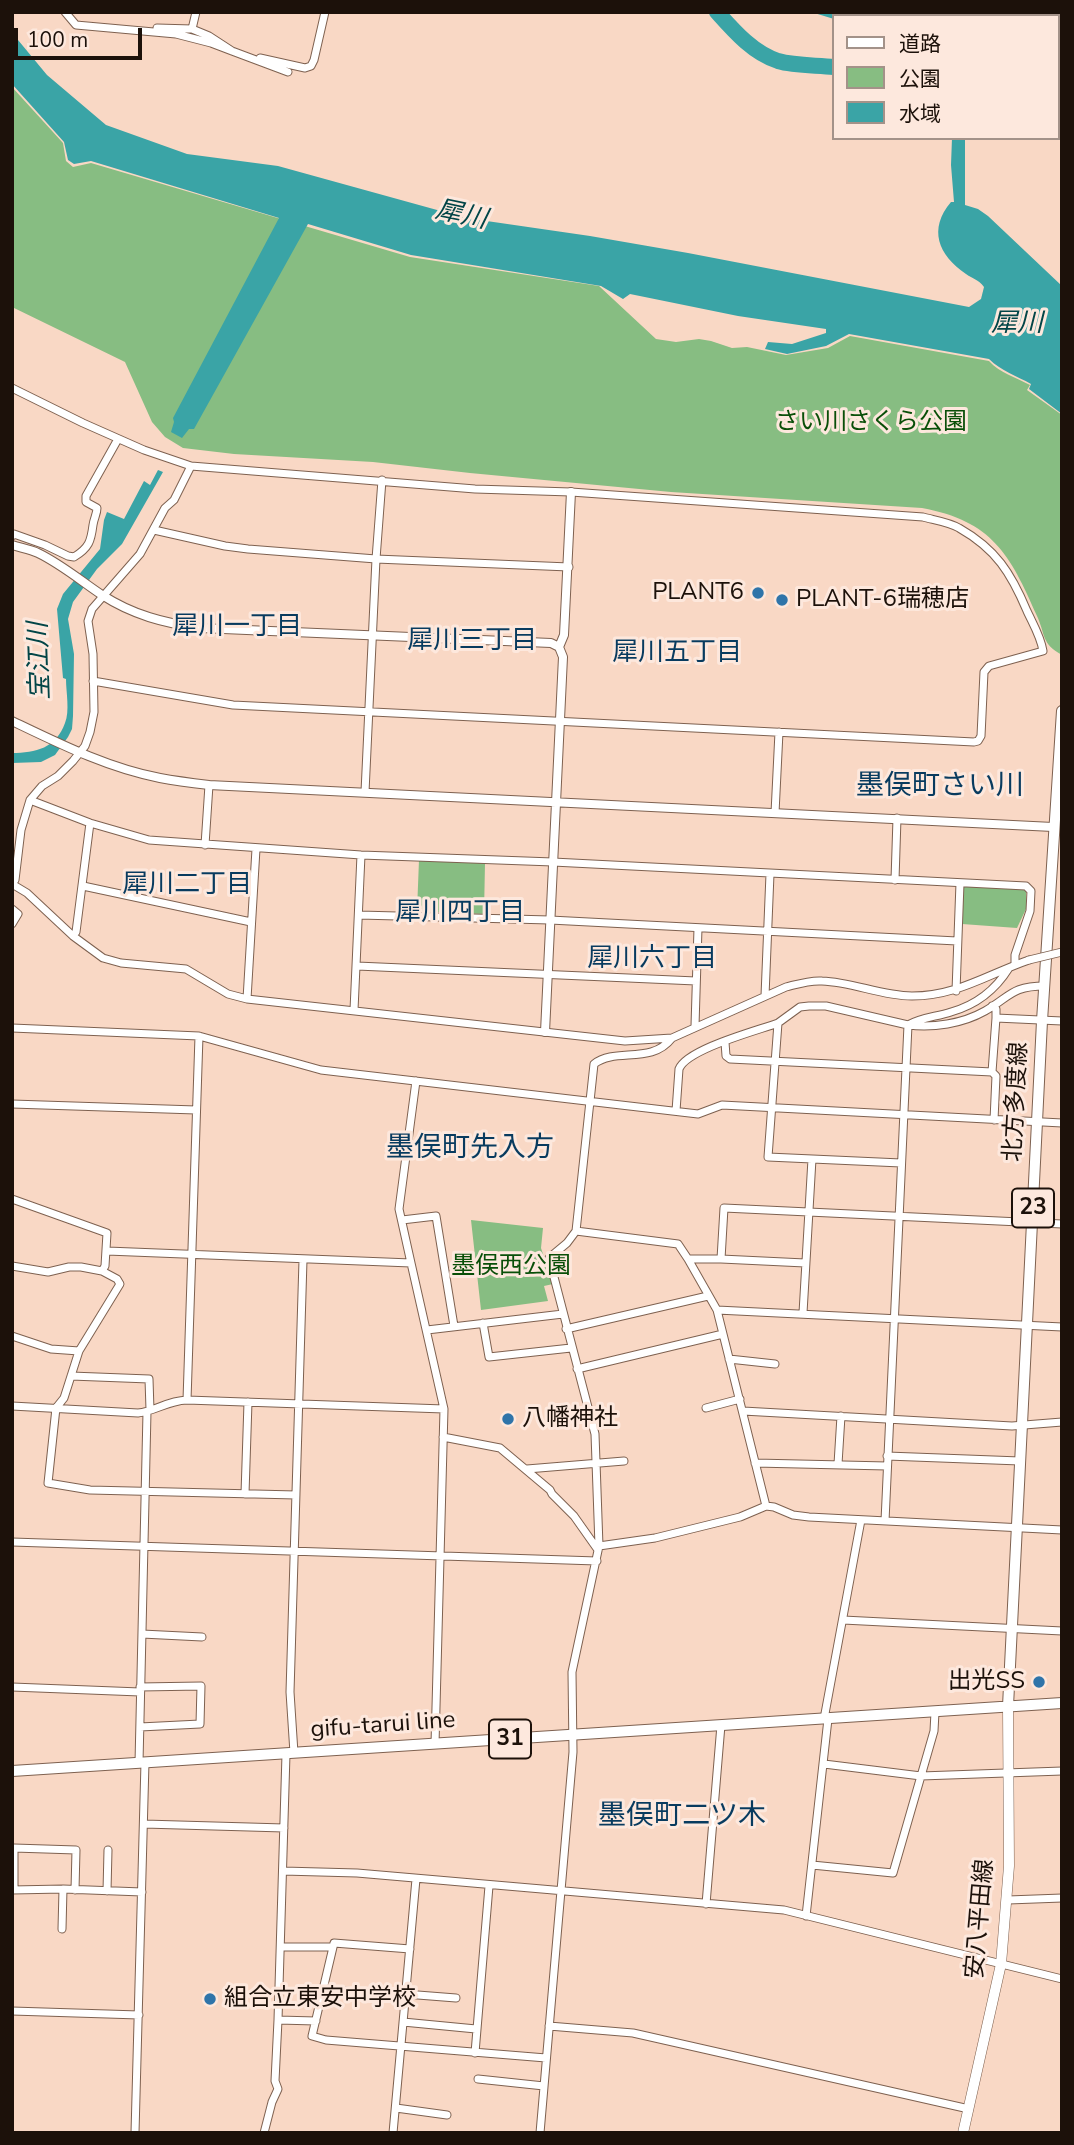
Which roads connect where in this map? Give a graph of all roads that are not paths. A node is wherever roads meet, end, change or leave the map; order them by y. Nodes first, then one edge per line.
1 (65, 12) edge
2 (196, 12) edge
3 (325, 12) edge
4 (192, 29) junction
5 (139, 31) junction
6 (232, 51) junction
7 (251, 59) junction
8 (288, 72) dead end
9 (12, 388) edge
10 (118, 439) junction
11 (191, 466) junction
12 (382, 480) junction
13 (571, 492) junction
14 (154, 530) junction
15 (12, 536) edge
16 (12, 545) edge
17 (376, 559) junction
18 (569, 567) junction
19 (100, 593) junction
20 (372, 635) junction
21 (559, 647) junction
22 (93, 681) junction
23 (1062, 710) edge
24 (369, 711) junction
25 (12, 721) edge
26 (560, 721) junction
27 (779, 732) junction
28 (1061, 733) edge
29 (80, 753) junction
30 (209, 785) junction
31 (365, 792) junction
32 (30, 800) junction
33 (556, 801) junction
34 (775, 813) junction
35 (897, 818) junction
36 (90, 823) junction
37 (1053, 827) junction
38 (205, 845) junction
39 (256, 849) junction
40 (361, 855) junction
41 (553, 862) junction
42 (770, 874) junction
43 (895, 880) junction
44 (12, 883) edge
45 (960, 883) junction
46 (83, 886) junction
47 (12, 909) edge
48 (359, 915) junction
49 (550, 920) junction
50 (251, 922) junction
51 (12, 924) edge
52 (698, 928) junction
53 (768, 931) junction
54 (73, 936) junction
55 (957, 941) junction
56 (1062, 952) edge
57 (357, 966) junction
58 (1012, 966) junction
59 (547, 975) junction
60 (696, 981) junction
61 (1045, 986) junction
62 (956, 991) junction
63 (765, 996) junction
64 (247, 999) junction
65 (992, 1006) junction
66 (354, 1010) junction
67 (996, 1018) junction
68 (1042, 1021) junction
69 (1062, 1021) edge
70 (778, 1023) junction
71 (695, 1026) junction
72 (908, 1026) junction
73 (12, 1028) edge
74 (545, 1032) junction
75 (199, 1036) junction
76 (672, 1038) junction
77 (725, 1042) junction
78 (774, 1062) junction
79 (906, 1068) junction
80 (992, 1072) junction
81 (416, 1081) junction
82 (591, 1102) junction
83 (12, 1104) edge
84 (770, 1108) junction
85 (196, 1110) junction
86 (676, 1111) junction
87 (903, 1115) junction
88 (994, 1120) junction
89 (1038, 1122) junction
90 (1062, 1123) edge
91 (812, 1159) junction
92 (901, 1163) junction
93 (12, 1199) edge
94 (809, 1212) junction
95 (899, 1217) junction
96 (402, 1220) junction
97 (1032, 1223) junction
98 (1062, 1224) edge
99 (576, 1231) junction
100 (107, 1251) junction
101 (191, 1256) junction
102 (688, 1259) junction
103 (721, 1259) junction
104 (303, 1260) junction
105 (411, 1263) junction
106 (805, 1263) junction
107 (12, 1266) edge
108 (102, 1271) junction
109 (708, 1296) junction
110 (717, 1310) junction
111 (803, 1313) junction
112 (563, 1314) junction
113 (894, 1318) junction
114 (483, 1322) junction
115 (1027, 1325) junction
116 (454, 1326) junction
117 (1062, 1327) edge
118 (566, 1329) junction
119 (427, 1330) junction
120 (723, 1334) junction
121 (12, 1336) edge
122 (571, 1348) junction
123 (79, 1351) junction
124 (730, 1359) junction
125 (775, 1364) dead end
126 (577, 1369) junction
127 (71, 1376) junction
128 (740, 1399) junction
129 (187, 1400) junction
130 (248, 1402) junction
131 (299, 1404) junction
132 (12, 1406) edge
133 (56, 1408) junction
134 (706, 1408) dead end
135 (444, 1409) junction
136 (148, 1411) junction
137 (743, 1411) junction
138 (841, 1416) junction
139 (889, 1419) junction
140 (1062, 1422) edge
141 (1022, 1425) junction
142 (443, 1437) junction
143 (887, 1456) junction
144 (624, 1461) dead end
145 (1020, 1461) junction
146 (755, 1463) junction
147 (597, 1464) junction
148 (838, 1464) junction
149 (887, 1466) junction
150 (527, 1469) junction
151 (146, 1492) junction
152 (246, 1494) junction
153 (296, 1495) junction
154 (766, 1506) junction
155 (861, 1520) junction
156 (885, 1521) junction
157 (1016, 1528) junction
158 (1062, 1530) edge
159 (12, 1542) edge
160 (144, 1546) junction
161 (599, 1548) junction
162 (294, 1550) junction
163 (439, 1556) junction
164 (597, 1561) junction
165 (843, 1620) junction
166 (1012, 1629) junction
167 (1062, 1631) edge
168 (142, 1634) junction
169 (202, 1637) dead end
170 (12, 1687) edge
171 (140, 1689) junction
172 (1062, 1703) edge
173 (1008, 1706) junction
174 (935, 1712) junction
175 (826, 1719) junction
176 (721, 1725) junction
177 (140, 1727) junction
178 (573, 1734) junction
179 (435, 1744) junction
180 (290, 1753) junction
181 (142, 1762) junction
182 (824, 1764) junction
183 (12, 1771) edge
184 (1062, 1771) edge
185 (1010, 1773) junction
186 (921, 1776) junction
187 (144, 1824) junction
188 (284, 1828) junction
189 (108, 1850) dead end
190 (812, 1865) junction
191 (283, 1871) junction
192 (416, 1879) junction
193 (489, 1886) junction
194 (63, 1889) junction
195 (13, 1890) edge
196 (75, 1890) junction
197 (107, 1891) junction
198 (561, 1891) junction
199 (142, 1892) junction
200 (1062, 1898) edge
201 (1008, 1899) junction
202 (706, 1904) junction
203 (806, 1916) junction
204 (62, 1929) dead end
205 (281, 1947) junction
206 (333, 1947) junction
207 (410, 1949) junction
208 (1001, 1964) junction
209 (1062, 1979) edge
210 (323, 1989) junction
211 (405, 1994) junction
212 (456, 1998) dead end
213 (12, 2011) edge
214 (139, 2015) junction
215 (278, 2020) junction
216 (316, 2021) junction
217 (403, 2022) junction
218 (549, 2026) junction
219 (476, 2029) junction
220 (401, 2046) junction
221 (475, 2053) junction
222 (547, 2059) junction
223 (478, 2079) dead end
224 (544, 2086) junction
225 (396, 2108) junction
226 (969, 2109) junction
227 (447, 2115) dead end
228 (135, 2133) edge
229 (264, 2133) edge
230 (393, 2133) edge
231 (540, 2133) edge
232 (963, 2133) edge

1 - 5 street
2 - 4 street
3 - 7 street
4 - 5 street
4 - 6 street
5 - 6 street
6 - 7 street
7 - 8 street
9 - 10 street
10 - 11 street
10 - 15 street
11 - 12 street
11 - 14 street
12 - 13 street
12 - 17 street
13 - 18 street
13 - 27 street
14 - 17 street
14 - 19 street
16 - 19 street
17 - 18 street
17 - 20 street
18 - 21 street
19 - 20 street
19 - 22 street
20 - 21 street
20 - 24 street
21 - 26 street
22 - 24 street
22 - 29 street
23 - 28 main road, 北方多度線 / 23
24 - 26 street
24 - 31 street
25 - 29 street
26 - 27 street
26 - 33 street
27 - 34 street
28 - 37 main road, 北方多度線 / 23
29 - 30 street
29 - 32 street
30 - 31 street
30 - 38 street
31 - 33 street
32 - 36 street
32 - 44 street
33 - 34 street
33 - 41 street
34 - 35 street
35 - 37 street
35 - 43 street
36 - 38 street
36 - 46 street
37 - 61 main road, 北方多度線 / 23
38 - 39 street
39 - 40 street
39 - 50 street
40 - 41 street
40 - 48 street
41 - 42 street
41 - 49 street
42 - 43 street
42 - 53 street
43 - 45 street
44 - 54 street
45 - 55 street
45 - 58 street
46 - 50 street
46 - 54 street
47 - 51 street
48 - 49 street
48 - 57 street
49 - 52 street
49 - 59 street
50 - 64 street
52 - 53 street
52 - 60 street
53 - 55 street
53 - 63 street
54 - 64 street
55 - 62 street
56 - 58 street, bridge
57 - 59 street
57 - 66 street
58 - 62 street
58 - 72 street
59 - 60 street
59 - 74 street
60 - 71 street
61 - 65 street
61 - 68 main road, 北方多度線 / 23
62 - 63 street
63 - 71 street
64 - 66 street
65 - 67 street
65 - 72 street
66 - 74 street
67 - 68 street
67 - 80 street
68 - 69 street
68 - 89 main road, 北方多度線 / 23
70 - 72 street
70 - 77 street
70 - 78 street
71 - 76 street
72 - 79 street
73 - 75 street
74 - 76 street
75 - 81 street
75 - 85 street
76 - 82 street
77 - 78 street
77 - 86 street
78 - 79 street
78 - 84 street
79 - 80 street
79 - 87 street
80 - 88 street
81 - 82 street
81 - 96 street
82 - 86 street
82 - 99 street
83 - 85 street
84 - 86 street
84 - 87 street
84 - 91 street
85 - 101 street
87 - 88 street
87 - 92 street
88 - 89 street
89 - 90 street
89 - 97 main road, 北方多度線 / 23
91 - 92 street
91 - 94 street
92 - 95 street
93 - 100 street
94 - 95 street
94 - 103 street
94 - 106 street
95 - 97 street
95 - 113 street
96 - 105 street
96 - 116 street
97 - 98 street
97 - 115 main road, 北方多度線 / 23
99 - 102 street
99 - 112 street
100 - 101 street
100 - 108 street
101 - 104 street
101 - 129 street
102 - 103 street
102 - 109 street
103 - 106 street
104 - 105 street
104 - 131 street
105 - 119 street
106 - 111 street
107 - 108 street
108 - 123 street
109 - 110 street
109 - 118 street
110 - 111 street
110 - 120 street
111 - 113 street
112 - 114 street
112 - 118 street
113 - 115 street
113 - 139 street
114 - 116 street
114 - 122 street
115 - 117 street
115 - 141 main road, 北方多度線 / 23
116 - 119 street
118 - 122 street
119 - 135 street
120 - 124 street
120 - 126 street
121 - 123 street
122 - 126 street
123 - 127 street
124 - 125 street
124 - 128 street
126 - 147 street
127 - 133 street
127 - 136 street
128 - 134 street
128 - 137 street
129 - 130 street
129 - 136 street
130 - 131 street
130 - 152 street
131 - 135 street
131 - 153 street
132 - 133 street
133 - 136 street
133 - 151 street
135 - 142 street
136 - 151 street
137 - 138 street
137 - 146 street
138 - 139 street
138 - 148 street
139 - 141 street
139 - 143 street
140 - 141 street
141 - 145 main road, 北方多度線 / 23
142 - 150 street
142 - 163 street
143 - 145 street
143 - 149 street
144 - 147 street
145 - 157 main road, 北方多度線 / 23
146 - 148 street
146 - 154 street
147 - 150 street
147 - 161 street
148 - 149 street
149 - 156 street
150 - 161 street
151 - 152 street
151 - 160 street
152 - 153 street
153 - 162 street
154 - 155 street
154 - 161 street
155 - 156 street
155 - 165 street
156 - 157 street
157 - 158 street
157 - 166 main road, 北方多度線 / 23
159 - 160 street
160 - 162 street
160 - 168 street
161 - 164 street
162 - 163 street
162 - 180 street
163 - 164 street
163 - 179 street
164 - 178 street
165 - 166 street
165 - 175 street
166 - 167 street
166 - 173 main road, 北方多度線 / 23
168 - 169 street
168 - 171 street
170 - 171 street
171 - 177 street
171 - 177 street
172 - 173 main road, gifu-tarui line
173 - 174 main road, gifu-tarui line / 31
173 - 185 main road, 安八平田線
174 - 175 main road, gifu-tarui line / 31
174 - 186 street
175 - 176 main road, gifu-tarui line / 31
175 - 182 street
176 - 178 main road, gifu-tarui line / 31
176 - 202 street
177 - 181 street
178 - 179 main road, gifu-tarui line / 31
178 - 198 street
179 - 180 main road, gifu-tarui line / 31
180 - 181 main road, gifu-tarui line / 31
180 - 188 street
181 - 183 main road, gifu-tarui line / 31
181 - 187 street
182 - 186 street
182 - 190 street
184 - 185 street
185 - 186 street
185 - 201 main road, 安八平田線
186 - 190 street
187 - 188 street
187 - 199 street
188 - 191 street
189 - 197 street
190 - 203 street
191 - 192 street
191 - 205 street
192 - 193 street
192 - 207 street
193 - 198 street
193 - 219 street
194 - 195 street
194 - 196 street
194 - 204 street
195 - 196 street
196 - 197 street
197 - 199 street
198 - 202 street
198 - 218 street
199 - 214 street
200 - 201 street
201 - 208 main road, 安八平田線
202 - 203 street
203 - 208 street
205 - 206 street
205 - 215 street
206 - 207 street
206 - 210 street
207 - 211 street
208 - 209 street
208 - 226 main road, 安八平田線
210 - 211 street
210 - 216 street
211 - 212 street
211 - 217 street
213 - 214 street
214 - 228 street
215 - 216 street
215 - 229 street
216 - 220 street
217 - 219 street
217 - 220 street
218 - 222 street
218 - 226 street
219 - 221 street
220 - 221 street
220 - 225 street
221 - 222 street
222 - 224 street
223 - 224 street
224 - 231 street
225 - 227 street
225 - 230 street
226 - 232 main road, 安八平田線

